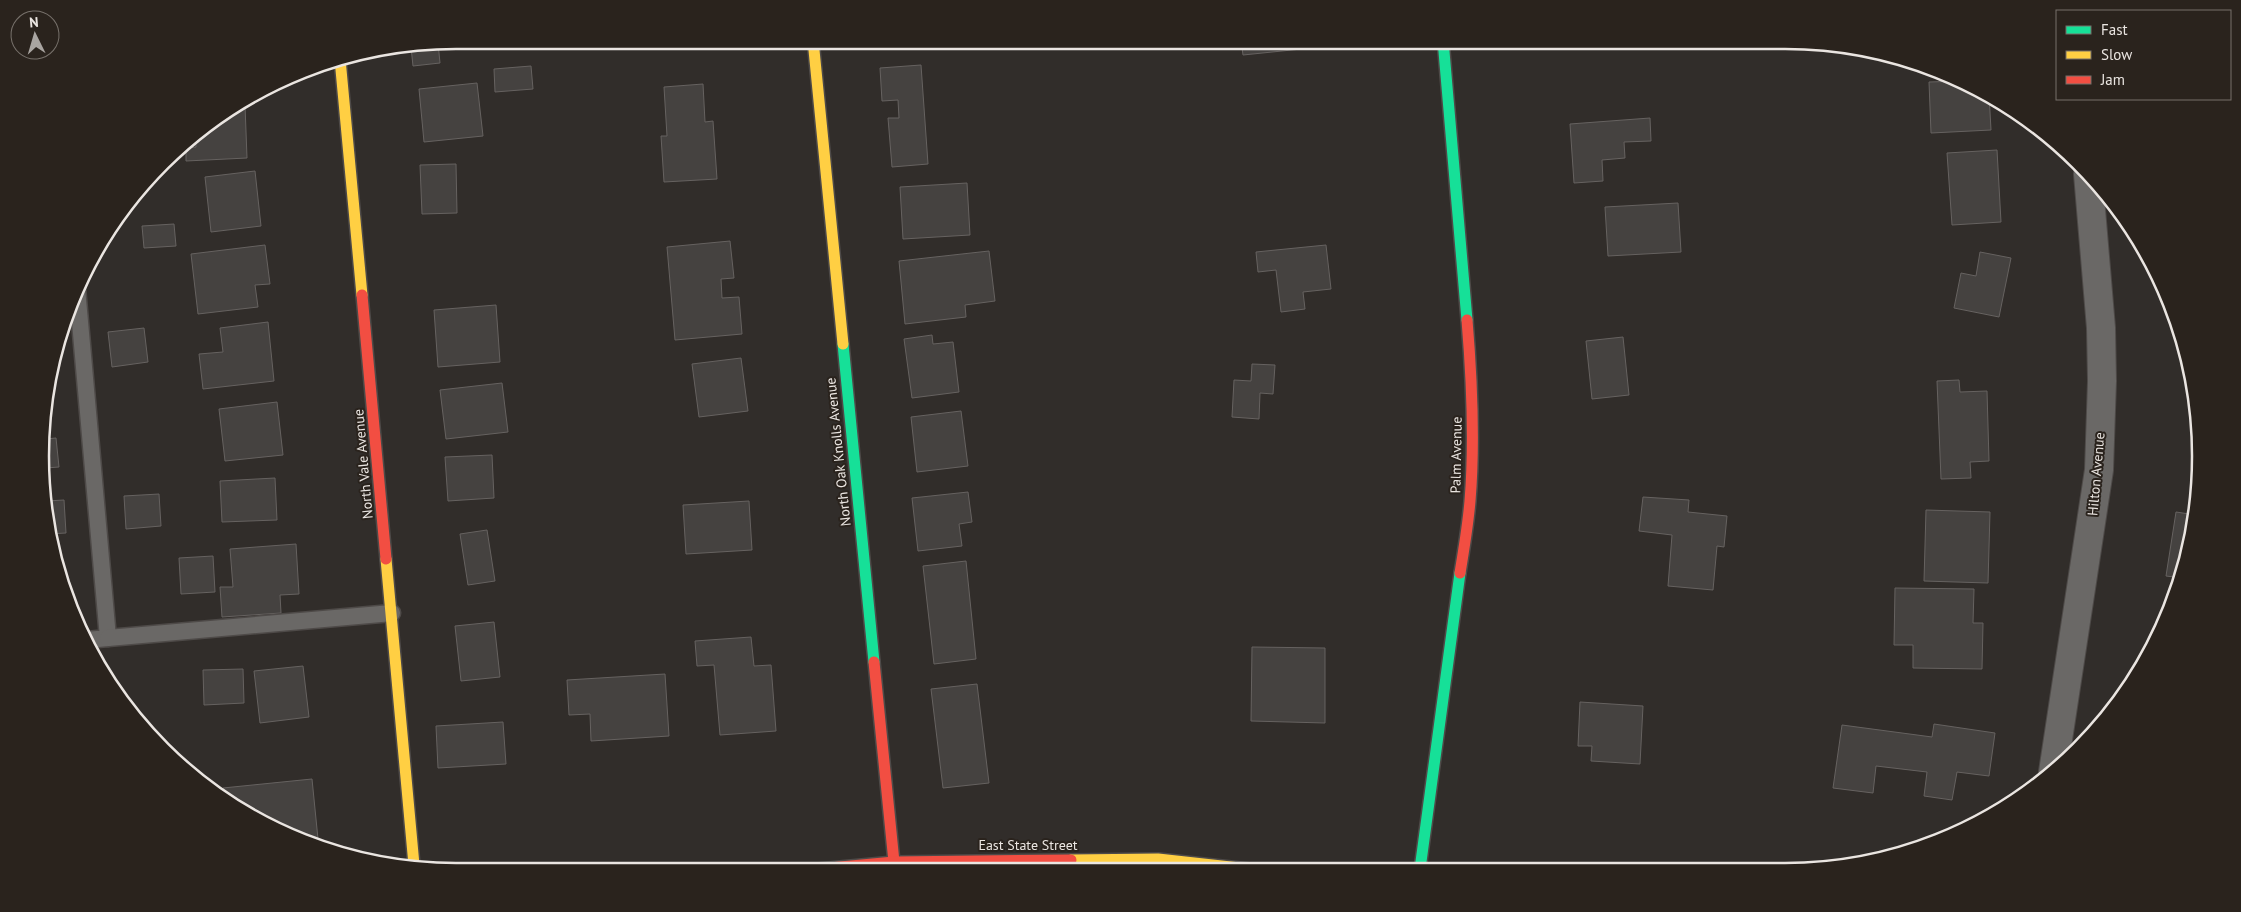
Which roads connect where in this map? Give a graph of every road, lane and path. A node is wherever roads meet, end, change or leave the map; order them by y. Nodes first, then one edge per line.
1 (814, 49) edge
2 (1444, 49) edge
3 (341, 66) edge
4 (2089, 185) edge
5 (78, 304) edge
6 (392, 613) junction
7 (108, 638) junction
8 (93, 639) edge
9 (2055, 761) edge
10 (414, 861) edge
11 (894, 862) junction
12 (883, 863) edge
13 (1194, 863) edge
14 (1421, 863) edge

1 - 11 street, North Oak Knolls Avenue
2 - 14 street, Palm Avenue
3 - 6 street, North Vale Avenue
4 - 9 street, Hilton Avenue
5 - 7 lane
6 - 7 lane
6 - 10 street, North Vale Avenue
7 - 8 lane
11 - 12 street, East State Street
11 - 13 street, East State Street

